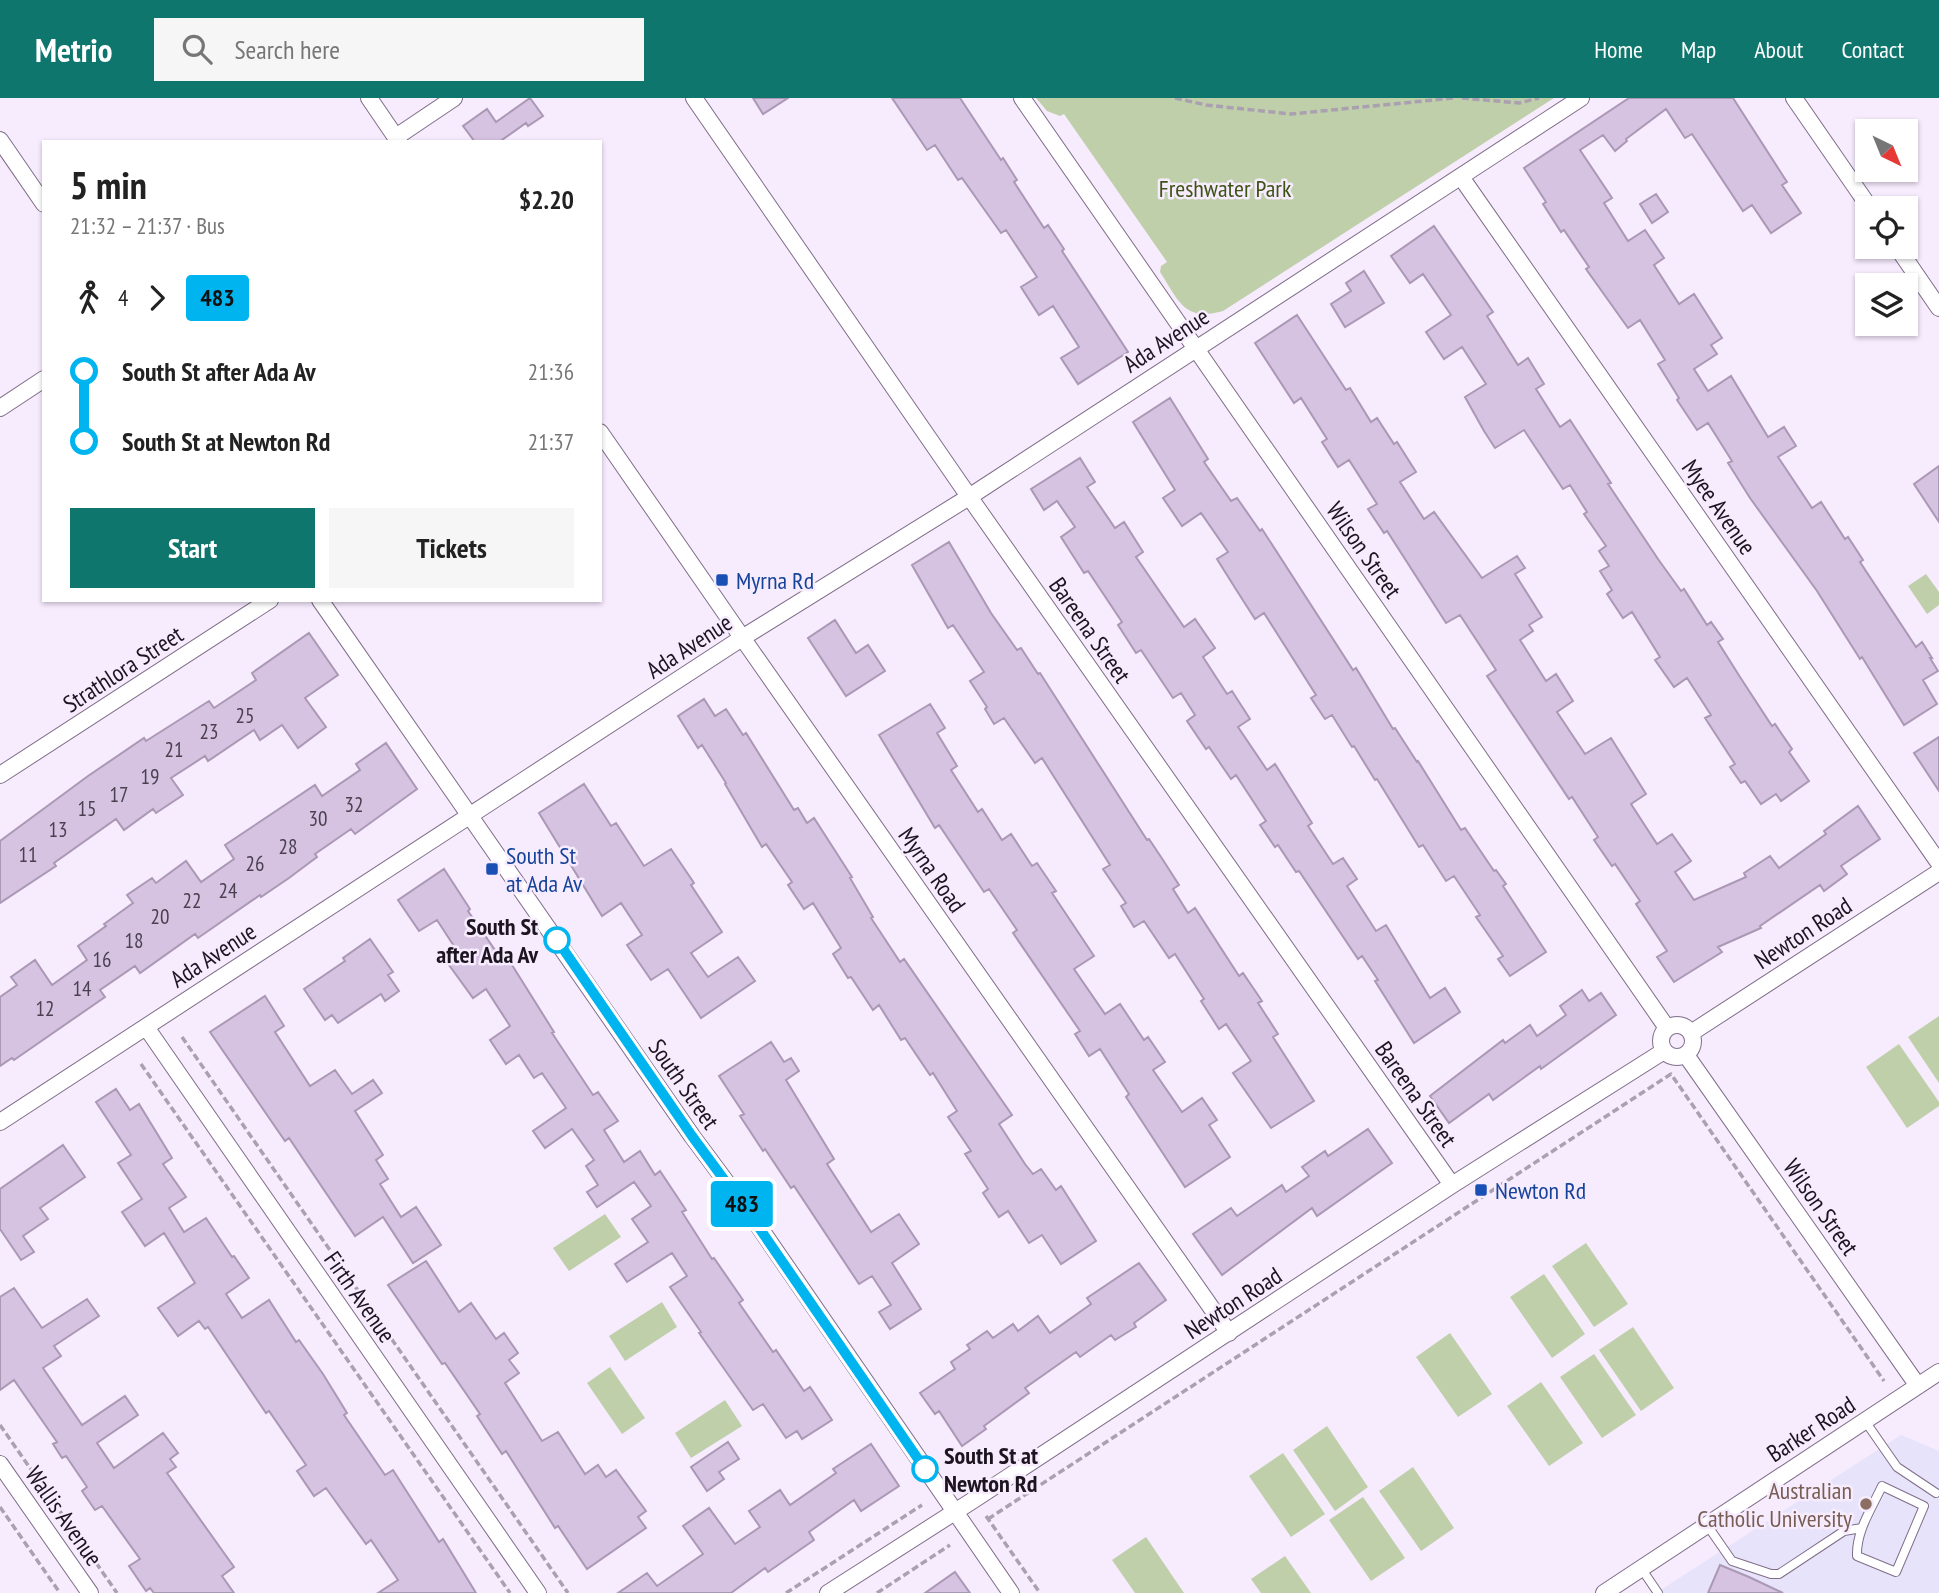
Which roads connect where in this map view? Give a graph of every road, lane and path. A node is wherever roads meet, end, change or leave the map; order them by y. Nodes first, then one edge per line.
1 (369, 98) edge
2 (454, 98) edge
3 (694, 98) edge
4 (1022, 98) edge
5 (1175, 98) edge
6 (1454, 98) edge
7 (1462, 98) edge
8 (1539, 98) edge
9 (1581, 98) edge
10 (1794, 98) edge
11 (0, 140) edge
12 (398, 140) edge
13 (1461, 177) junction
14 (1862, 196) edge
15 (42, 201) edge
16 (1905, 259) edge
17 (1939, 308) edge
18 (1196, 348) junction
19 (42, 380) edge
20 (0, 408) edge
21 (602, 435) edge
22 (969, 497) junction
23 (267, 602) edge
24 (321, 602) edge
25 (742, 638) junction
26 (0, 775) edge
27 (470, 814) junction
28 (1939, 863) edge
29 (1939, 872) edge
30 (146, 1027) junction
31 (1667, 1028) junction
32 (1691, 1033) junction
33 (182, 1037) dead end
34 (1664, 1051) junction
35 (1686, 1055) junction
36 (141, 1064) dead end
37 (0, 1122) edge
38 (1452, 1185) junction
39 (1229, 1333) junction
40 (1939, 1372) edge
41 (1884, 1381) dead end
42 (1918, 1386) junction
43 (1865, 1421) junction
44 (0, 1425) edge
45 (0, 1464) edge
46 (1936, 1493) dead end
47 (922, 1505) dead end
48 (0, 1507) edge
49 (954, 1511) junction
50 (1707, 1525) junction
51 (1862, 1528) junction
52 (950, 1545) dead end
53 (1641, 1569) junction
54 (60, 1593) edge
55 (90, 1593) edge
56 (117, 1593) edge
57 (510, 1593) edge
58 (538, 1593) edge
59 (568, 1593) edge
60 (786, 1593) edge
61 (828, 1593) edge
62 (877, 1593) edge
63 (1011, 1593) edge
64 (1040, 1593) edge
65 (1604, 1593) edge
66 (1658, 1593) edge

1 - 12 street
2 - 12 street
3 - 22 street, Bareena Street
4 - 18 street, Wilson Street
5 - 6 path
7 - 8 path
9 - 13 street, Ada Avenue
10 - 14 street
11 - 15 street
13 - 18 street, Ada Avenue
13 - 28 street, Myee Avenue
16 - 17 street
18 - 22 street, Ada Avenue
18 - 31 street, Wilson Street
19 - 20 street
21 - 25 street, Myrna Road
22 - 25 street, Ada Avenue
22 - 38 street, Bareena Street
23 - 26 street, Strathlora Street
24 - 27 street, South Street
25 - 27 street, Ada Avenue
25 - 39 street, Myrna Road
27 - 30 street, Ada Avenue
27 - 49 street, South Street
29 - 32 street, Newton Road
30 - 37 street, Ada Avenue
30 - 58 street, Firth Avenue
31 - 32 street
31 - 34 street
32 - 35 street
33 - 59 path
34 - 35 street
34 - 38 street, Newton Road
35 - 42 street, Wilson Street
36 - 57 path
38 - 39 street, Newton Road
39 - 49 street, Newton Road
40 - 42 street, Barker Road
41 - 64 path
42 - 43 street, Barker Road
43 - 46 lane
43 - 50 street, Barker Road
44 - 56 path
45 - 55 street, Wallis Avenue
47 - 60 path
48 - 54 path
49 - 61 street, Newton Road
49 - 63 street, South Street
50 - 51 lane
50 - 53 street, Barker Road
51 - 51 lane
52 - 62 path
53 - 65 street, Barker Road
53 - 66 lane

